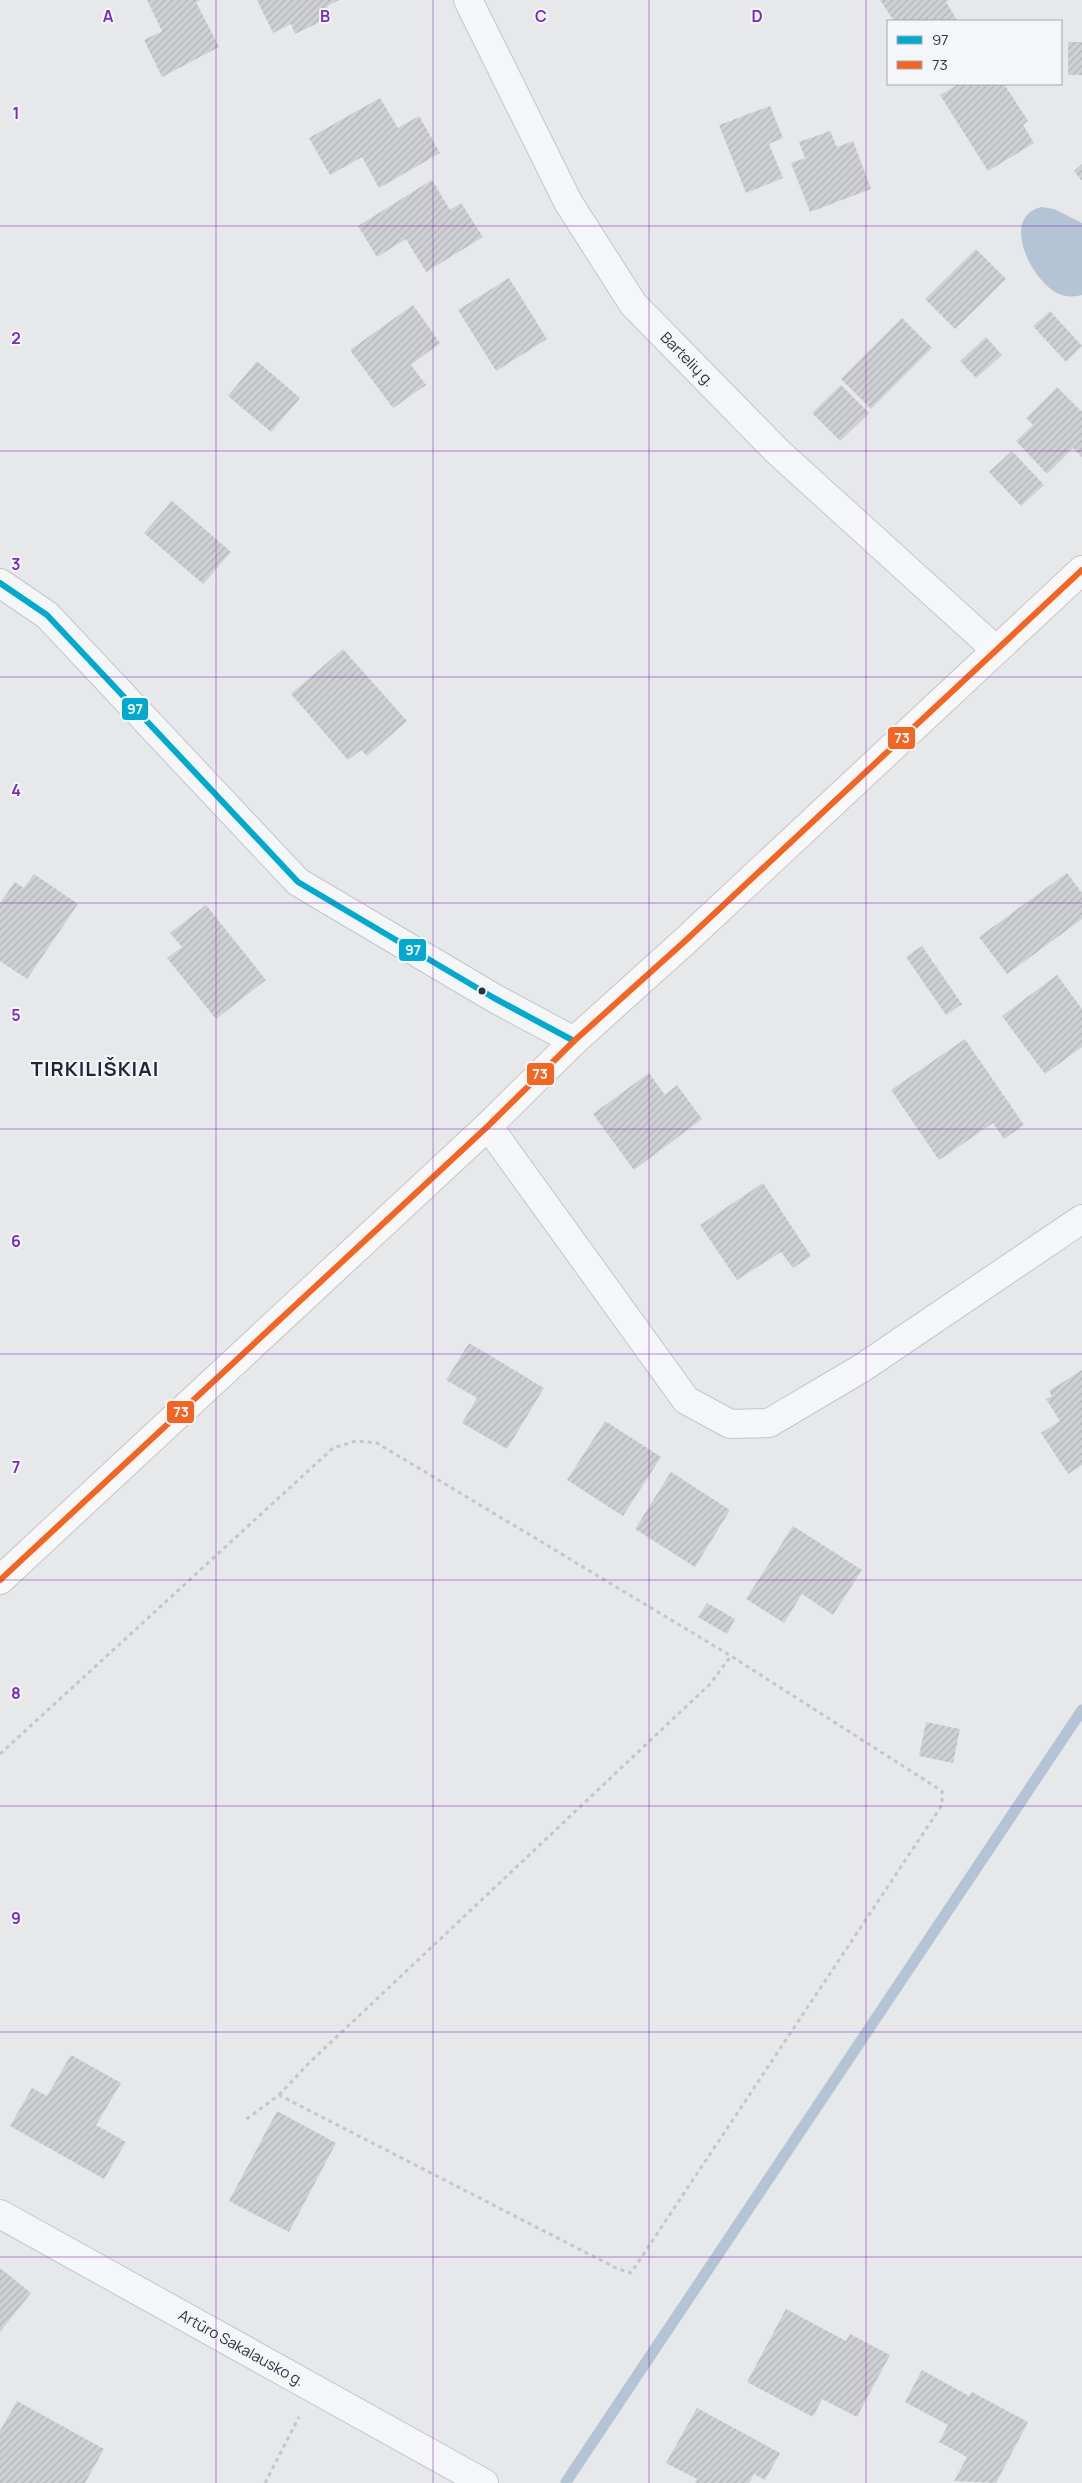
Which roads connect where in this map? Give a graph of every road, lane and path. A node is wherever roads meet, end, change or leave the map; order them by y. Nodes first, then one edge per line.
1 (468, 0) edge
2 (1082, 570) edge
3 (0, 583) edge
4 (996, 650) junction
5 (574, 1041) junction
6 (488, 1126) junction
7 (1082, 1219) edge
8 (0, 1580) edge
9 (732, 1656) junction
10 (0, 1754) edge
11 (279, 2095) junction
12 (244, 2121) dead end
13 (0, 2214) edge
14 (314, 2389) junction
15 (265, 2483) edge
16 (484, 2483) edge

1 - 4 street, Bartelių g.
2 - 4 main road
3 - 5 street
4 - 5 main road
5 - 6 main road
6 - 7 street
6 - 8 main road
9 - 10 path
9 - 11 path
9 - 11 path
11 - 12 path
13 - 14 street, Artūro Sakalausko g.
14 - 15 path
14 - 16 street, Artūro Sakalausko g.

